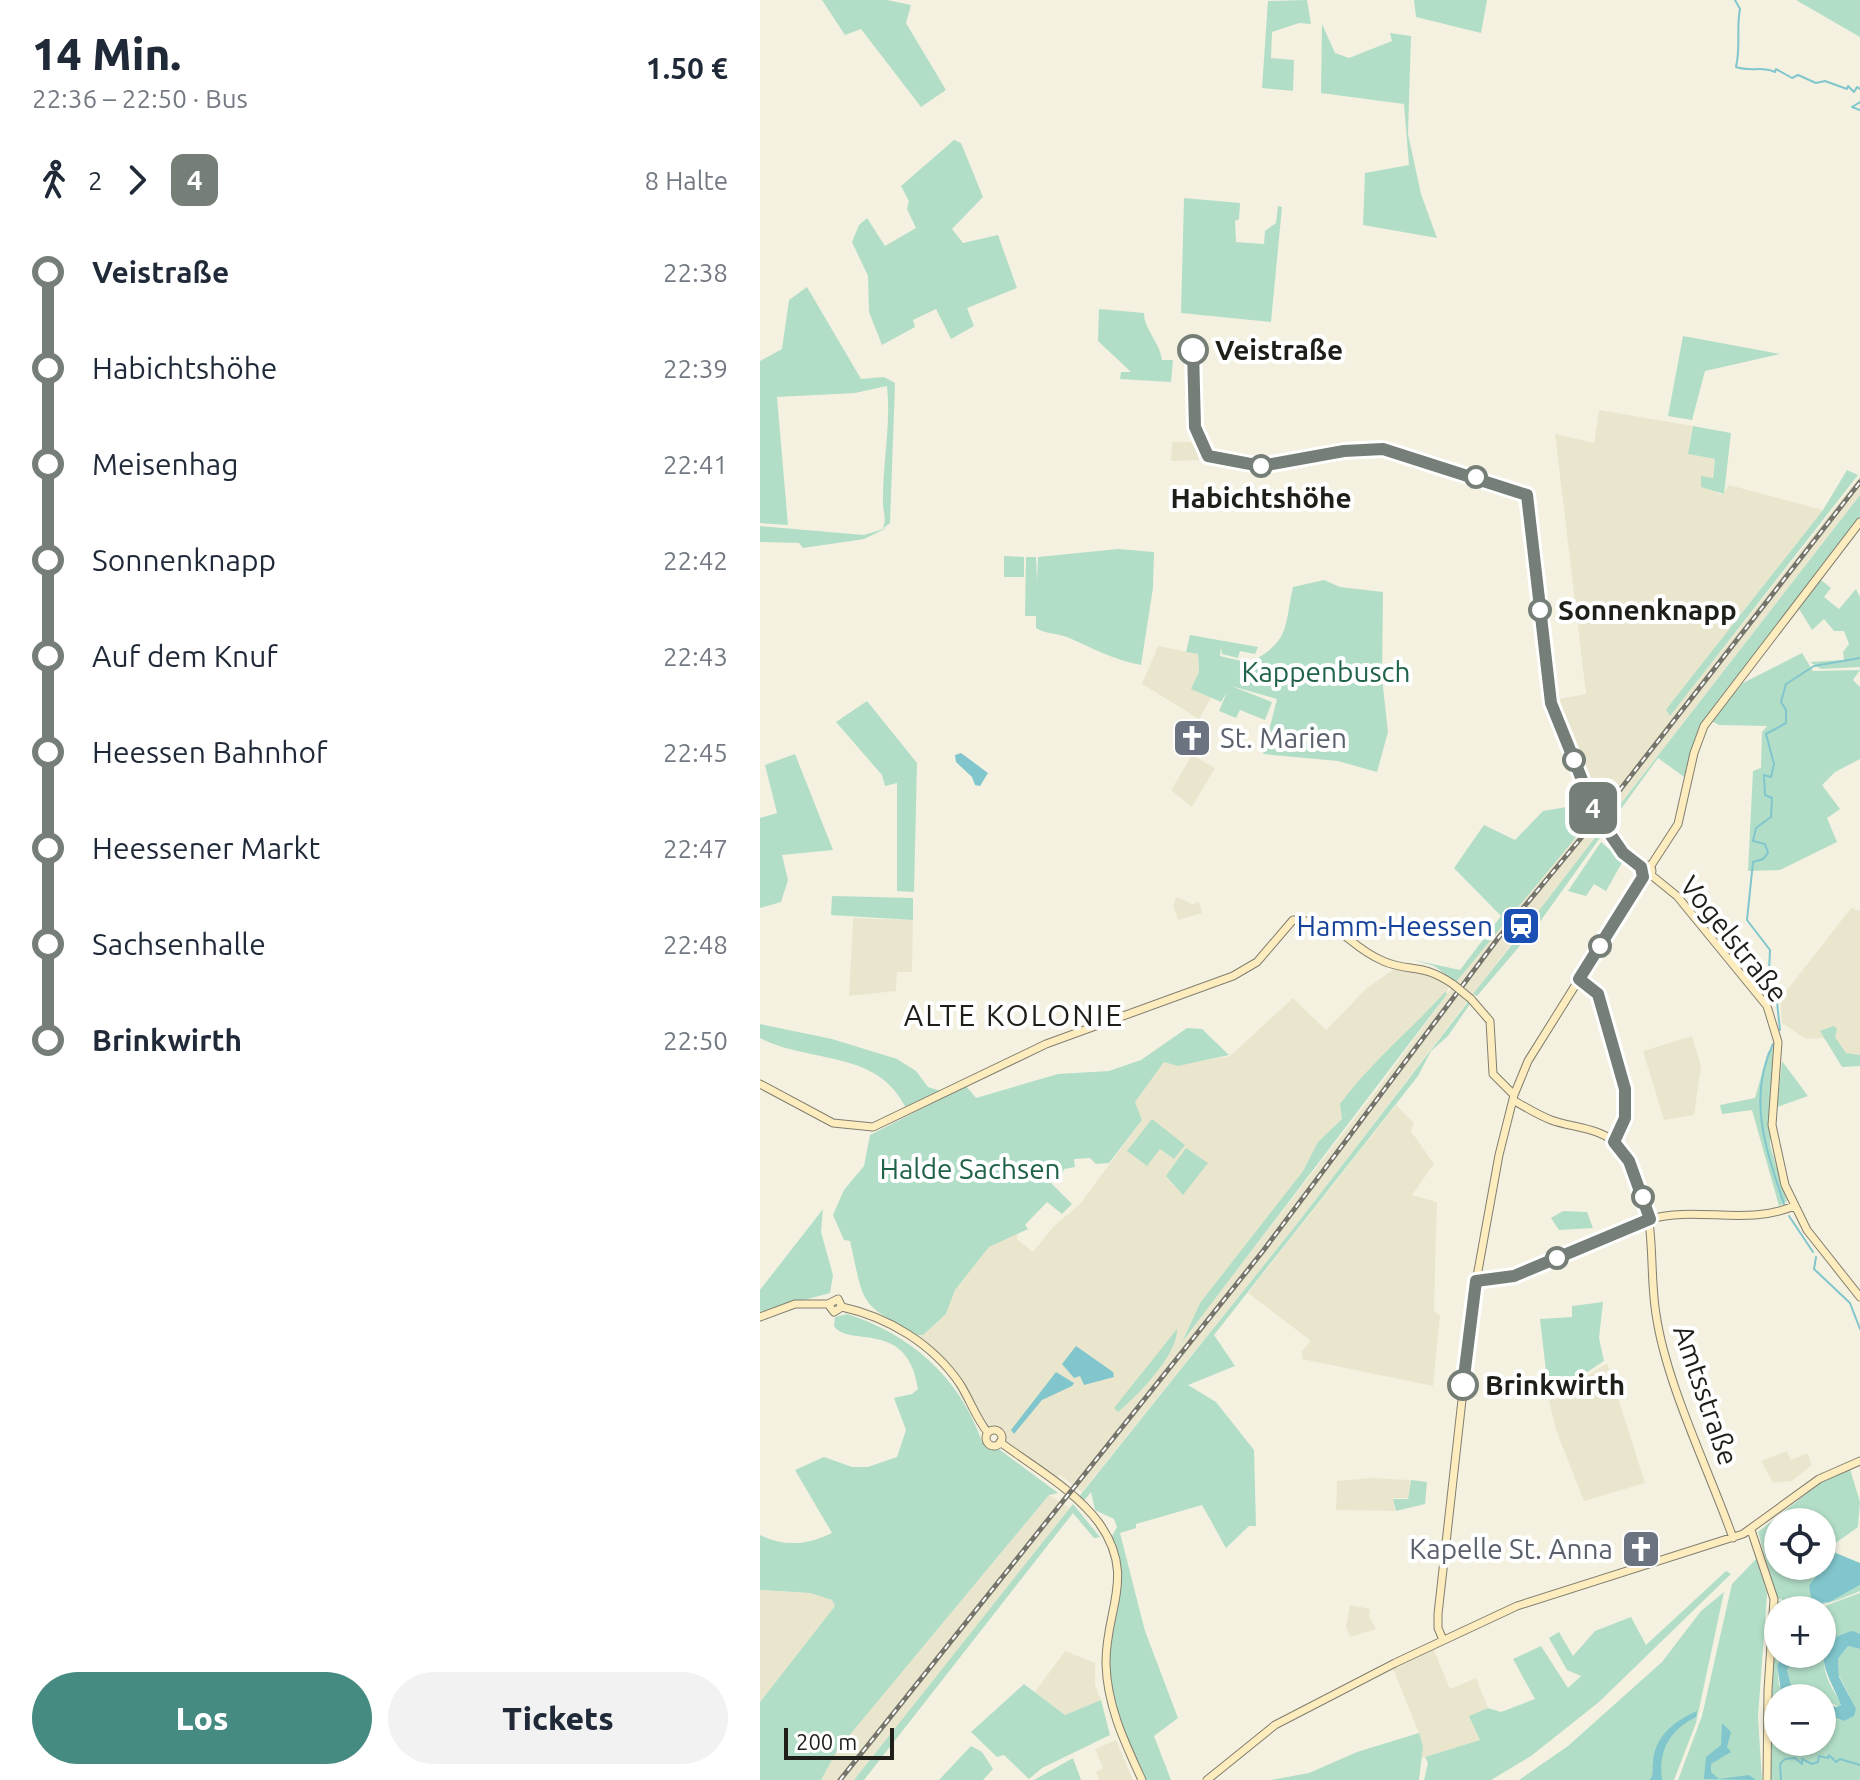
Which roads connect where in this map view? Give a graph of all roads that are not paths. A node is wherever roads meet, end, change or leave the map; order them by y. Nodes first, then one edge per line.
1 (1860, 522) edge
2 (1648, 873) junction
3 (760, 1084) edge
4 (1514, 1097) junction
5 (1794, 1206) junction
6 (1650, 1219) junction
7 (1860, 1297) edge
8 (760, 1317) edge
9 (1860, 1461) edge
10 (1751, 1530) junction
11 (1733, 1538) junction
12 (1443, 1640) junction
13 (1142, 1780) edge
14 (1207, 1780) edge
15 (1767, 1780) edge

1 - 2 street
2 - 4 street
2 - 5 street, Vogelstraße
3 - 4 street, bridge
4 - 6 street, Amtsstraße
4 - 12 street
5 - 6 street
5 - 7 street, Vogelstraße
6 - 11 street, Amtsstraße
8 - 13 street
9 - 10 street
10 - 11 street
10 - 15 street
11 - 12 street
12 - 14 street

